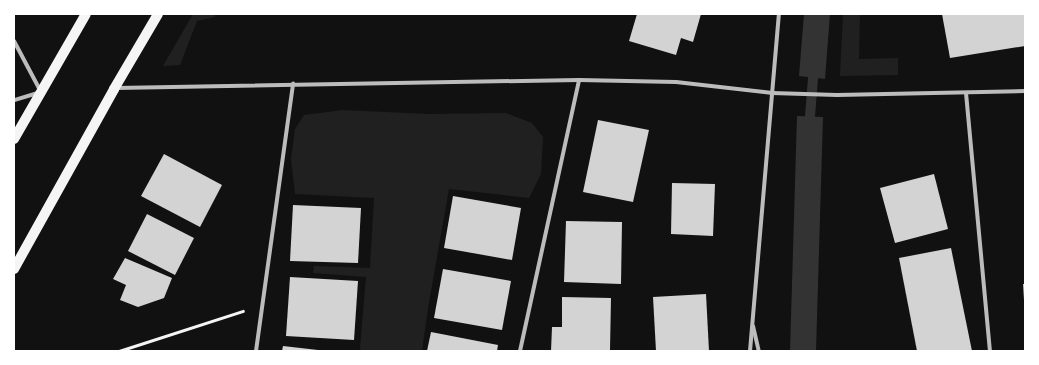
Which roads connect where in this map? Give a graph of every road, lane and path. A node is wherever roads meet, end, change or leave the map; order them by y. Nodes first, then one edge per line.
1 (86, 14) edge
2 (158, 14) edge
3 (780, 14) edge
4 (14, 41) edge
5 (579, 80) junction
6 (293, 84) junction
7 (114, 88) junction
8 (1025, 91) edge
9 (41, 92) junction
10 (772, 93) junction
11 (966, 93) junction
12 (14, 100) edge
13 (14, 139) edge
14 (14, 269) edge
15 (262, 304) junction
16 (752, 321) junction
17 (119, 351) edge
18 (256, 351) edge
19 (520, 351) edge
20 (750, 351) edge
21 (759, 351) edge
22 (990, 351) edge

1 - 9 main road
2 - 7 main road
3 - 10 street
4 - 9 street
5 - 6 street
5 - 10 street
5 - 19 street
6 - 7 street
6 - 15 street
7 - 14 main road
8 - 11 street
9 - 12 street
9 - 13 main road
10 - 11 street
10 - 16 street
11 - 22 street
15 - 17 path
15 - 18 street
16 - 20 street
16 - 21 street

